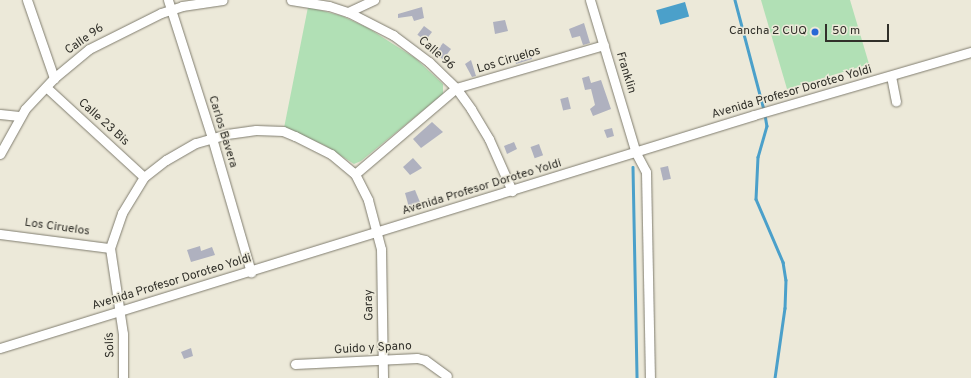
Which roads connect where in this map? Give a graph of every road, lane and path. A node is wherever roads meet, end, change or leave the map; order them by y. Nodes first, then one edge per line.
1 (27, 0) edge
2 (222, 0) edge
3 (291, 0) edge
4 (374, 0) edge
5 (590, 0) edge
6 (308, 1) edge
7 (169, 5) edge
8 (348, 12) junction
9 (604, 45) junction
10 (971, 52) edge
11 (891, 76) junction
12 (54, 78) junction
13 (46, 87) junction
14 (456, 88) junction
15 (896, 102) dead end
16 (0, 114) edge
17 (19, 116) junction
18 (212, 138) junction
19 (636, 153) junction
20 (0, 154) edge
21 (355, 174) junction
22 (144, 177) junction
23 (512, 191) junction
24 (378, 232) junction
25 (0, 234) edge
26 (110, 248) junction
27 (251, 272) junction
28 (119, 311) junction
29 (0, 348) edge
30 (383, 361) junction
31 (295, 364) dead end
32 (447, 376) dead end
33 (123, 378) edge
34 (383, 378) edge
35 (650, 378) edge

1 - 12 street
2 - 7 street, Calle 96
3 - 6 street, Calle 96
4 - 8 street
5 - 9 street, Franklin
6 - 8 street, Calle 96
7 - 12 street, Calle 96
7 - 18 street, Carlos Bavera
8 - 14 street, Calle 96
9 - 14 street, Los Ciruelos
9 - 19 street, Franklin
10 - 11 street, Avenida Profesor Doroteo Yoldi
11 - 15 street
11 - 19 street, Avenida Profesor Doroteo Yoldi
12 - 13 street, Calle 96
13 - 17 street, Calle 96
13 - 22 street, Calle 23 Bis
14 - 21 street, Los Ciruelos
14 - 23 street, Calle 96
16 - 17 street
17 - 20 street, Calle 96
18 - 21 street
18 - 22 street
18 - 27 street, Carlos Bavera
19 - 23 street, Avenida Profesor Doroteo Yoldi
19 - 35 street, Franklin
21 - 24 street, Garay
22 - 26 street
23 - 24 street, Avenida Profesor Doroteo Yoldi
24 - 27 street, Avenida Profesor Doroteo Yoldi
24 - 30 street, Garay
25 - 26 street, Los Ciruelos
26 - 28 street, Solís
27 - 28 street, Avenida Profesor Doroteo Yoldi
28 - 29 street, Avenida Profesor Doroteo Yoldi
28 - 33 street, Solís
30 - 31 street, Guido y Spano
30 - 32 street, Guido y Spano
30 - 34 street, Garay

